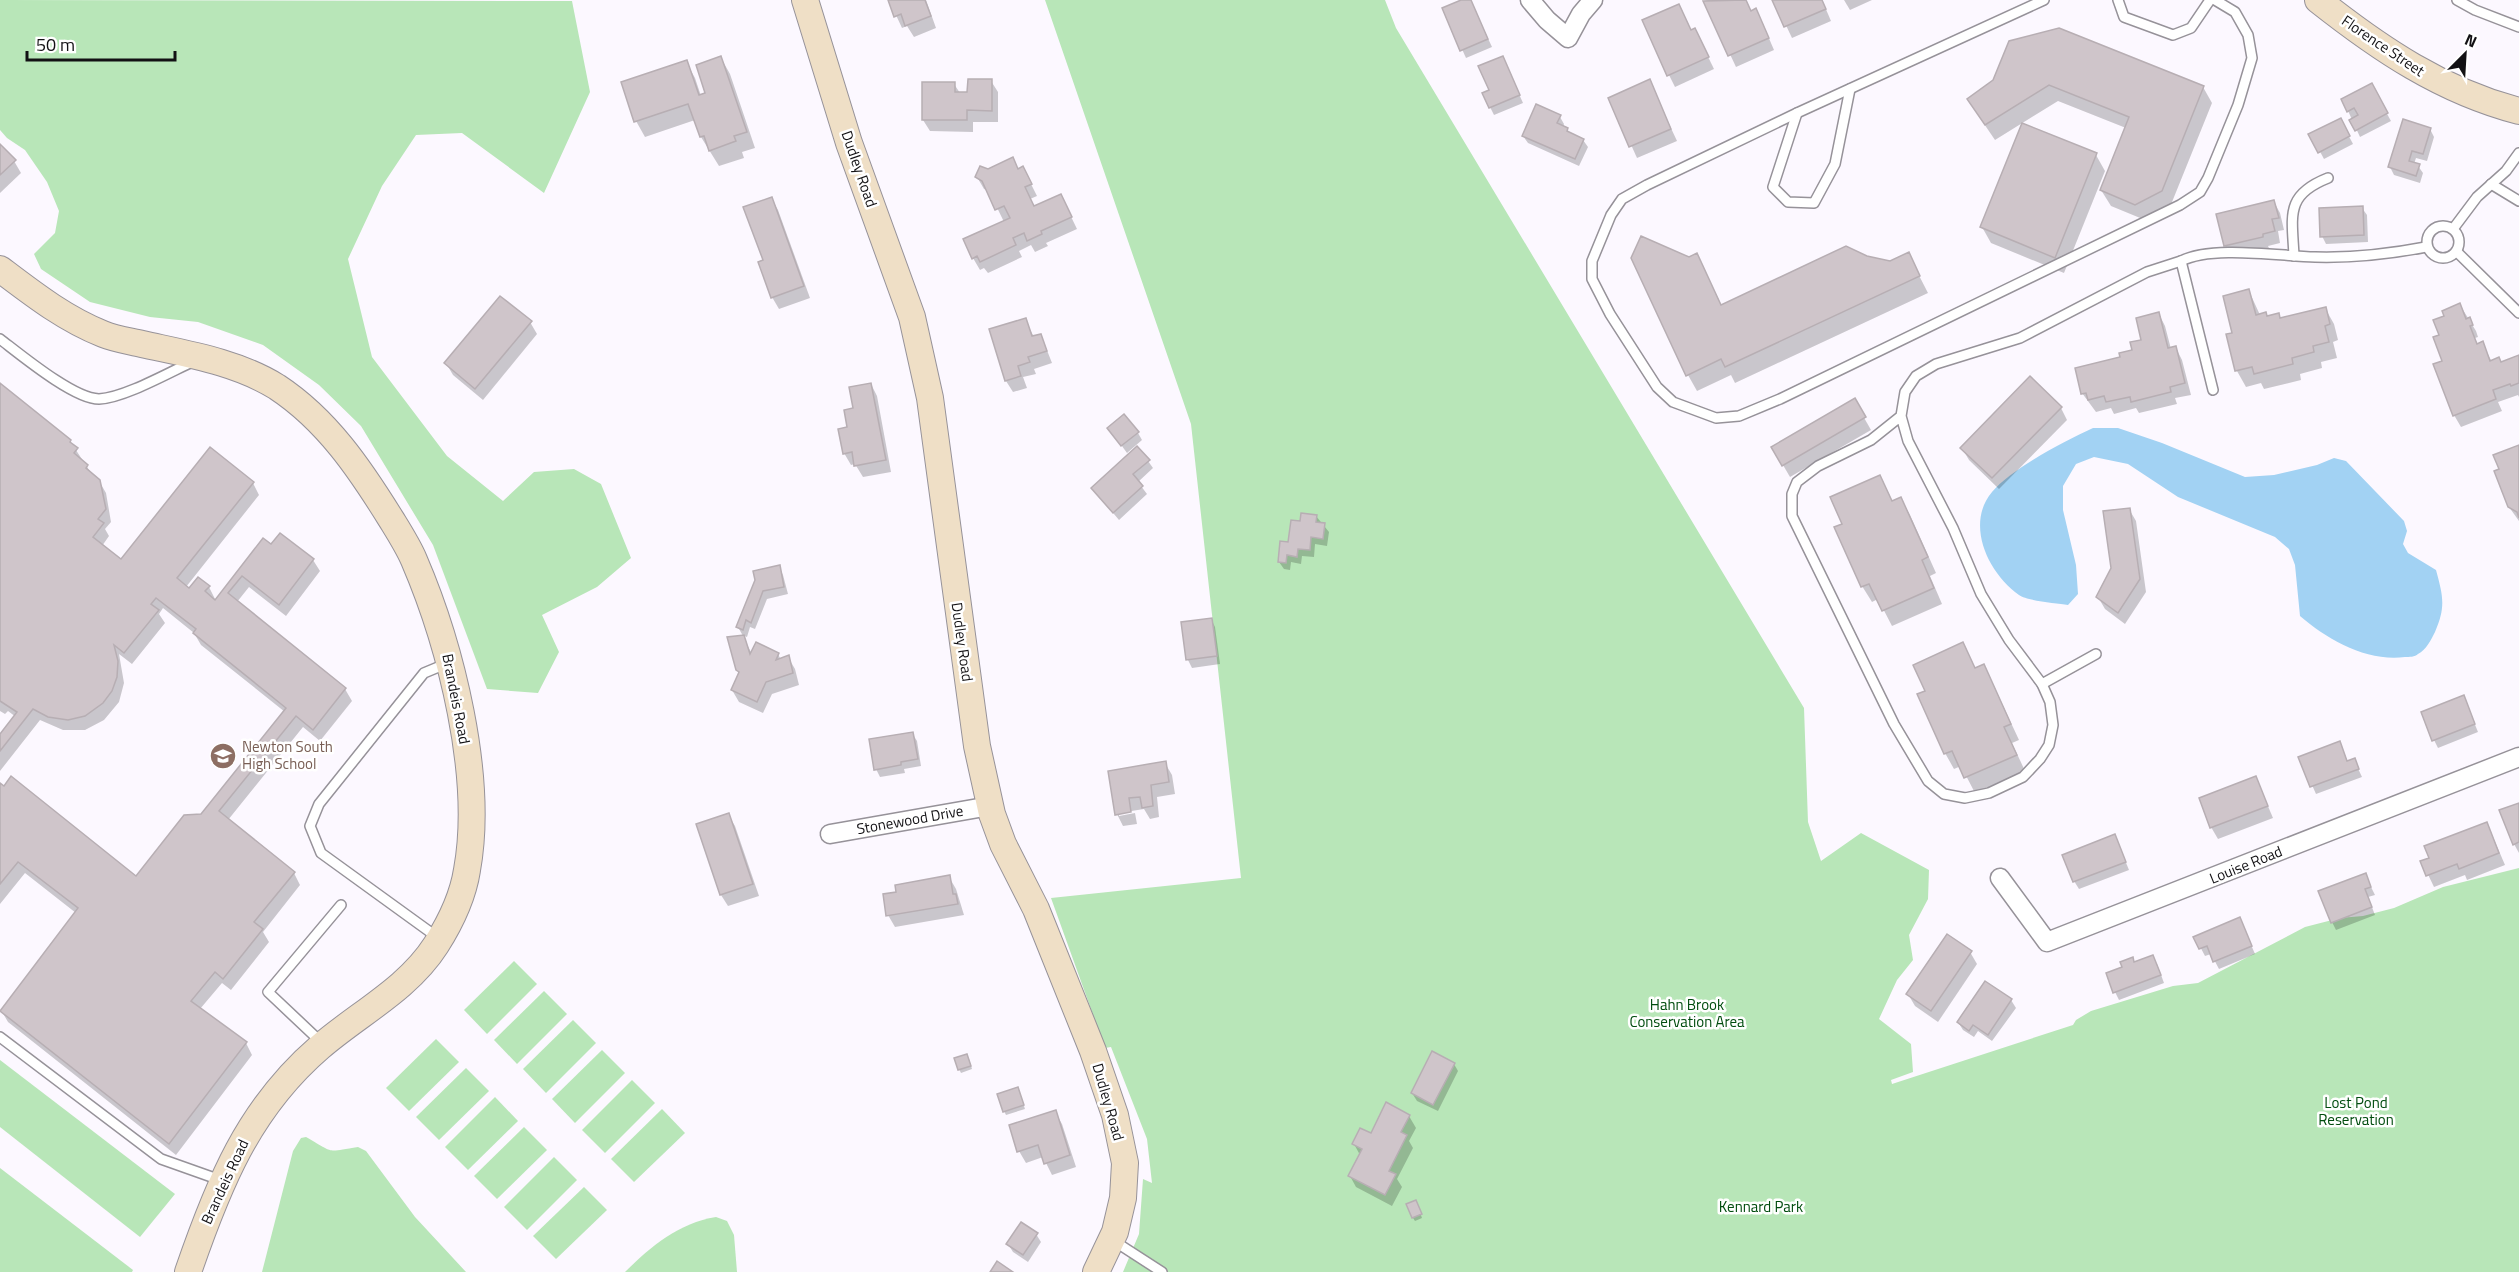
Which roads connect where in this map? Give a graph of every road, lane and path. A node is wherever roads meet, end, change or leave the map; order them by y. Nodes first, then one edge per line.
1 (805, 0) edge
2 (1530, 0) edge
3 (1593, 0) edge
4 (2044, 0) edge
5 (2118, 0) edge
6 (2210, 0) edge
7 (2215, 0) edge
8 (2318, 0) edge
9 (2457, 0) edge
10 (2519, 27) edge
11 (1850, 89) junction
12 (2519, 111) edge
13 (1797, 113) junction
14 (2519, 153) edge
15 (2328, 178) dead end
16 (2491, 184) junction
17 (2519, 201) edge
18 (2454, 230) junction
19 (2426, 247) junction
20 (2457, 252) junction
21 (2294, 256) junction
22 (2181, 261) junction
23 (0, 269) edge
24 (2519, 313) edge
25 (0, 339) edge
26 (202, 358) junction
27 (2213, 390) dead end
28 (1901, 416) junction
29 (2096, 654) dead end
30 (450, 662) junction
31 (2042, 684) junction
32 (2519, 757) edge
33 (990, 806) junction
34 (830, 834) dead end
35 (2000, 878) dead end
36 (341, 905) dead end
37 (440, 939) junction
38 (0, 1037) edge
39 (324, 1044) junction
40 (223, 1181) junction
41 (1112, 1239) junction
42 (188, 1272) edge
43 (1096, 1272) edge
44 (1162, 1272) edge

1 - 33 street, Dudley Road
2 - 3 street
4 - 11 lane
5 - 6 lane
7 - 13 lane
8 - 12 street, Florence Street
9 - 10 lane
11 - 13 lane
11 - 13 lane
14 - 16 lane
15 - 21 lane
16 - 17 lane
16 - 18 lane
18 - 19 lane
18 - 20 lane
19 - 20 lane
19 - 21 lane
20 - 24 lane
21 - 22 lane
22 - 27 lane
22 - 28 lane
23 - 26 street, Brandeis Road
25 - 26 lane
26 - 30 street, Brandeis Road
28 - 31 lane
28 - 31 lane
29 - 31 lane
30 - 37 street, Brandeis Road
30 - 37 lane
32 - 35 street, Louise Road
33 - 34 street, Stonewood Drive
33 - 41 street, Dudley Road
36 - 39 lane
37 - 39 street, Brandeis Road
38 - 40 lane
39 - 40 street, Brandeis Road
40 - 42 street, Brandeis Road
41 - 43 street, Dudley Road
41 - 44 lane

